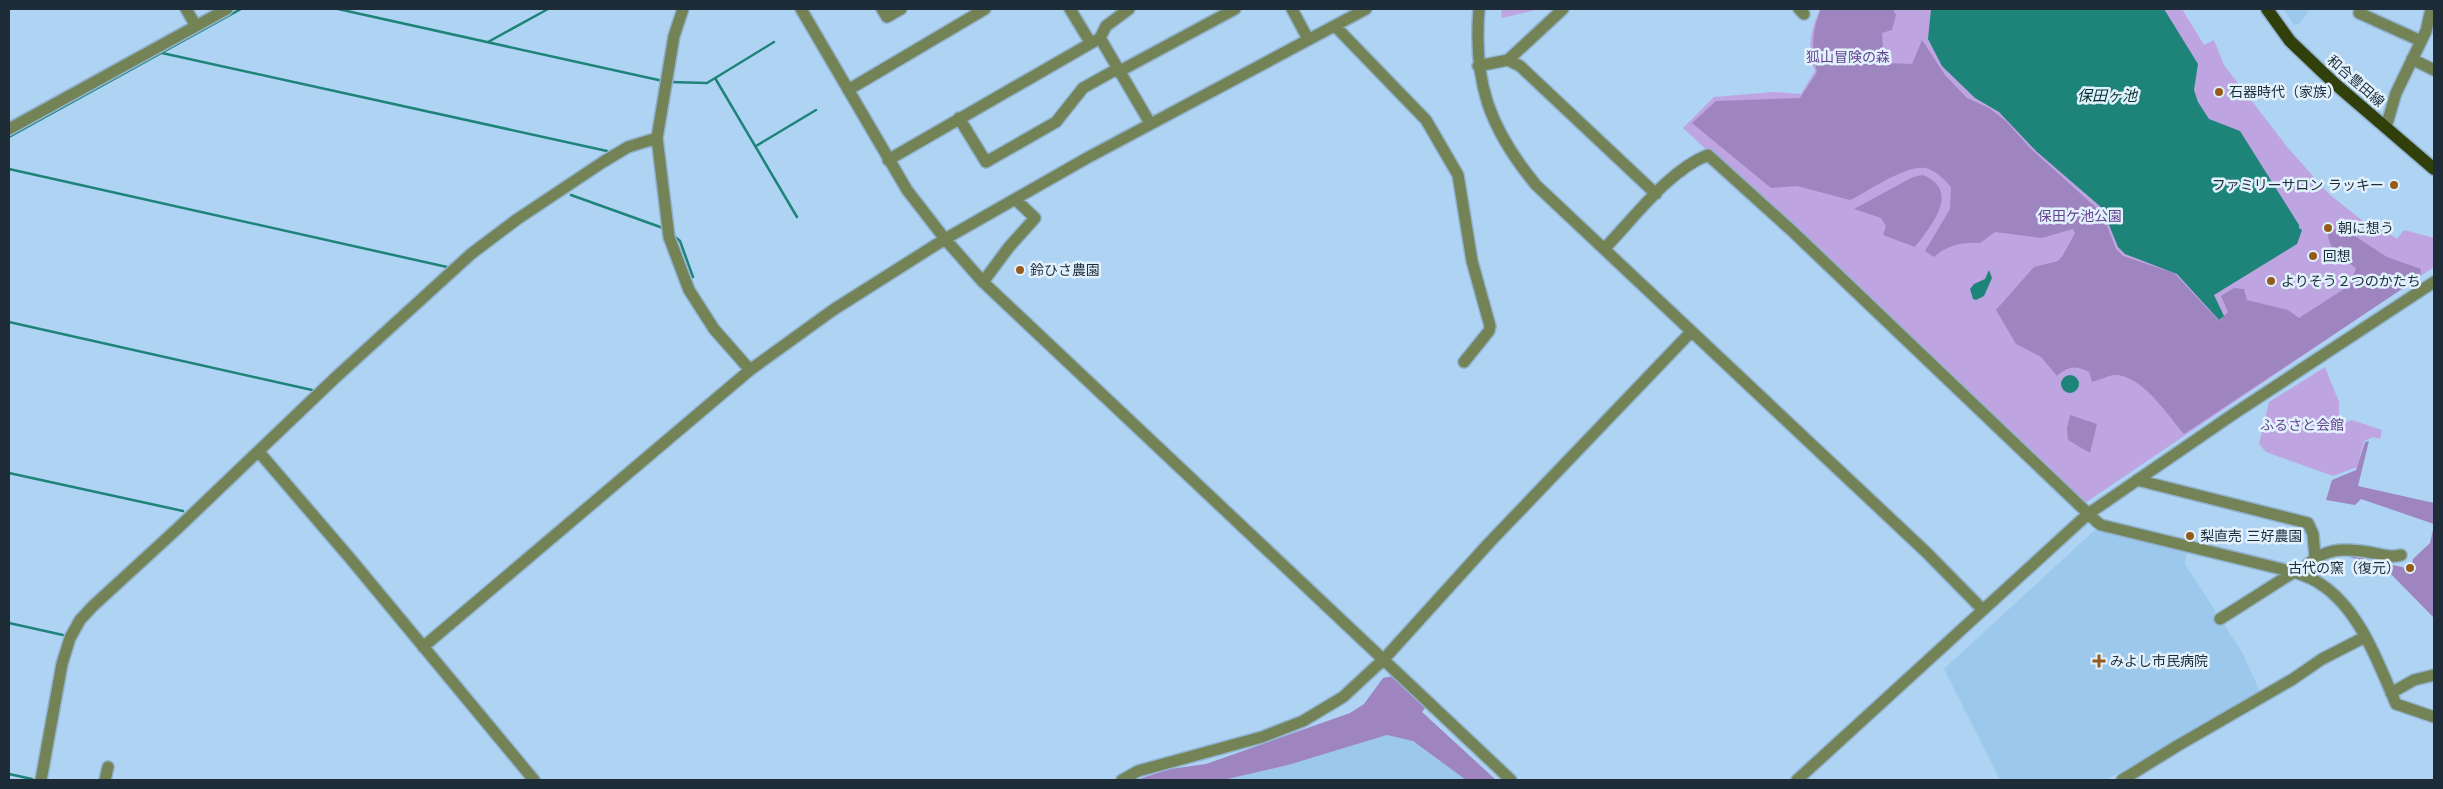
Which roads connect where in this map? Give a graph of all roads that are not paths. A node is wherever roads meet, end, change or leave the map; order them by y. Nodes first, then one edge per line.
1 (186, 9) edge
2 (227, 9) edge
3 (684, 9) edge
4 (801, 9) edge
5 (882, 9) edge
6 (901, 9) edge
7 (985, 9) edge
8 (1070, 9) edge
9 (1130, 9) edge
10 (1235, 9) edge
11 (1292, 9) edge
12 (1366, 9) edge
13 (1479, 9) edge
14 (1564, 9) edge
15 (2266, 9) edge
16 (2362, 9) edge
17 (2431, 15) edge
18 (196, 26) junction
19 (1335, 26) junction
20 (1308, 39) junction
21 (1095, 40) junction
22 (2421, 41) junction
23 (2412, 58) junction
24 (1508, 60) junction
25 (1478, 66) junction
26 (2434, 70) edge
27 (1118, 71) junction
28 (848, 90) junction
29 (959, 118) junction
30 (1150, 124) junction
31 (2386, 127) junction
32 (9, 129) edge
33 (657, 138) junction
34 (888, 160) junction
35 (2434, 169) edge
36 (1656, 194) junction
37 (1015, 199) junction
38 (945, 239) junction
39 (1605, 248) junction
40 (983, 282) junction
41 (2434, 282) edge
42 (1691, 332) junction
43 (1464, 362) dead end
44 (750, 370) junction
45 (259, 452) junction
46 (2137, 480) junction
47 (2088, 514) junction
48 (2401, 556) dead end
49 (2315, 558) junction
50 (2297, 573) junction
51 (1983, 610) junction
52 (2220, 619) dead end
53 (2365, 637) junction
54 (423, 647) junction
55 (1384, 659) junction
56 (2434, 675) edge
57 (2391, 693) junction
58 (2434, 716) edge
59 (108, 768) dead end
60 (40, 780) edge
61 (105, 780) edge
62 (534, 780) edge
63 (1122, 780) edge
64 (1511, 780) edge
65 (1796, 780) edge
66 (2122, 780) edge

1 - 18 street
2 - 18 street
3 - 33 street
4 - 28 street
5 - 6 street
7 - 28 street
8 - 21 street
9 - 21 street
10 - 27 street
11 - 20 street
12 - 19 street
13 - 25 street
14 - 24 street
15 - 31 main road, 和合豊田線
16 - 22 street
17 - 22 street
18 - 32 street
19 - 20 street
19 - 43 street
20 - 30 street
21 - 27 street
21 - 29 street
22 - 23 street
23 - 26 street
23 - 31 street
24 - 25 street
24 - 36 street
25 - 39 street
27 - 29 street
27 - 30 street
28 - 34 street
29 - 34 street
30 - 37 street
31 - 35 main road, 和合豊田線
33 - 44 street
33 - 45 street
34 - 38 street
36 - 39 street
36 - 47 street
37 - 38 street
37 - 40 street
38 - 40 street
38 - 44 street
39 - 42 street
40 - 55 street
41 - 46 street
42 - 51 street
42 - 55 street
44 - 54 street
45 - 54 street
45 - 60 street
46 - 47 street
46 - 49 street
47 - 50 street
47 - 51 street
48 - 49 street
49 - 50 street
50 - 52 street
50 - 53 street
51 - 65 street
53 - 57 street
53 - 66 street
54 - 62 street
55 - 63 street
55 - 64 street
56 - 57 street
57 - 58 street
59 - 61 street

